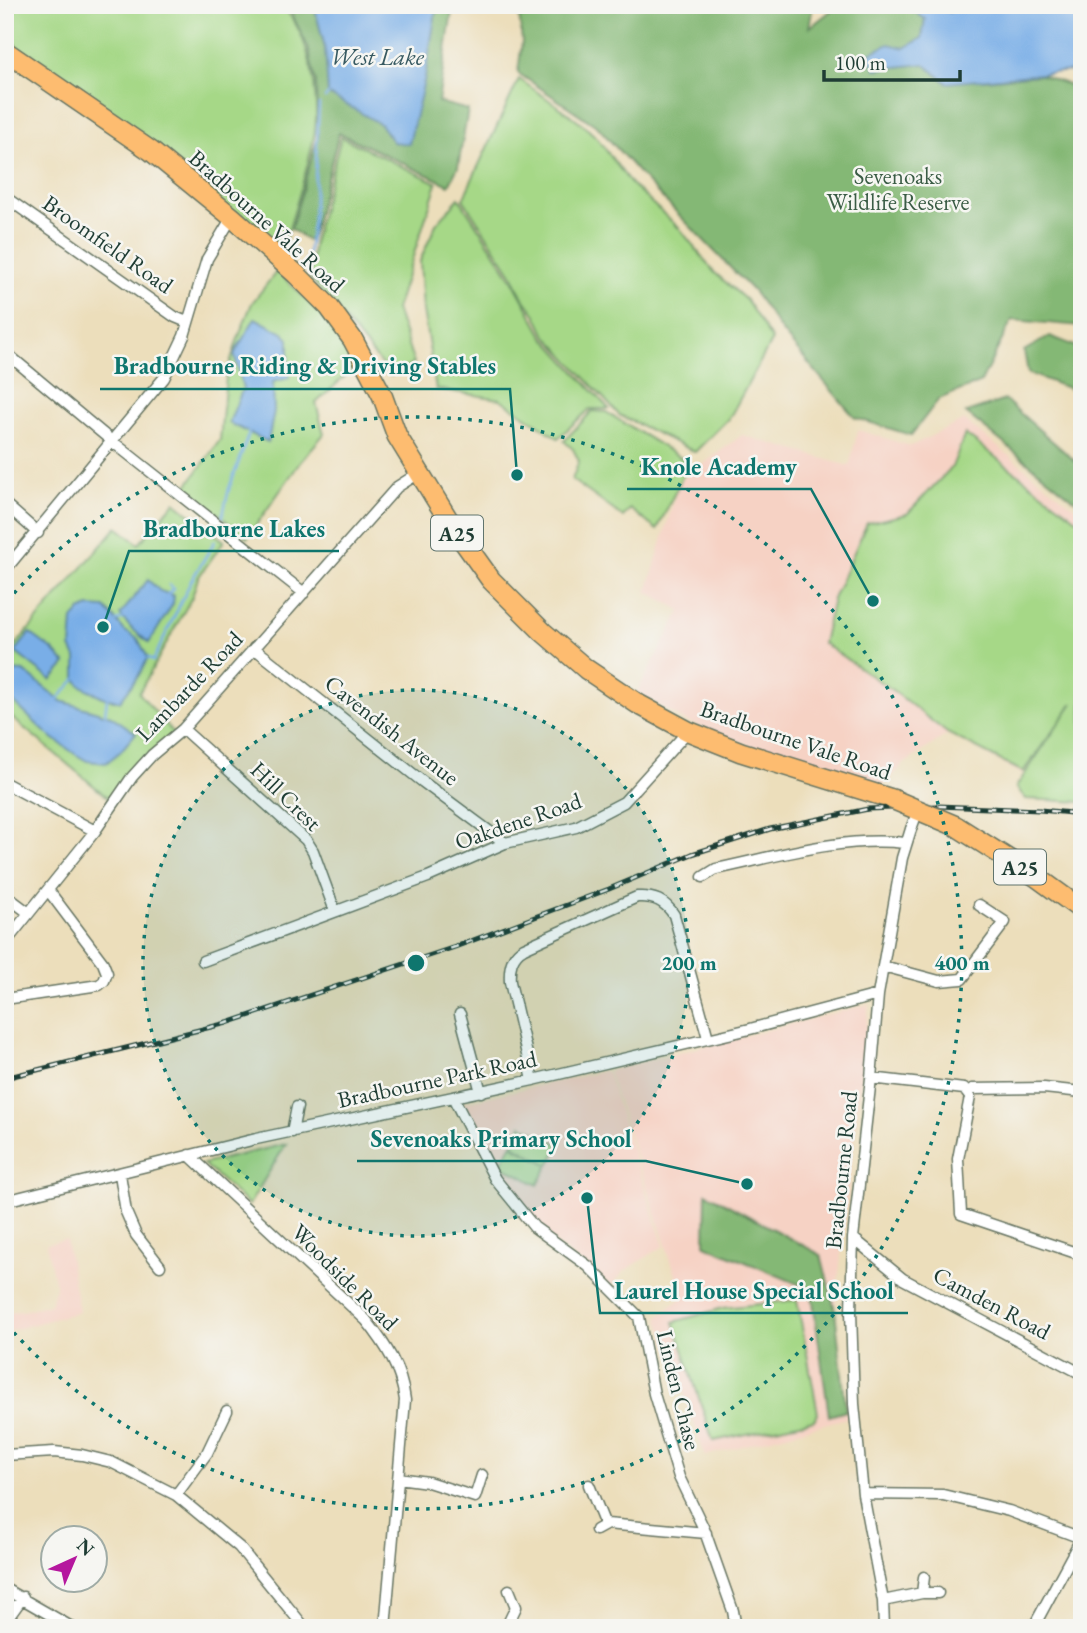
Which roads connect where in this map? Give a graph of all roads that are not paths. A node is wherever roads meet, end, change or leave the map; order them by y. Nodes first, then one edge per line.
1 (5, 51) edge
2 (5, 197) edge
3 (232, 217) junction
4 (187, 322) junction
5 (5, 352) edge
6 (113, 442) junction
7 (419, 473) junction
8 (5, 504) edge
9 (38, 533) junction
10 (5, 570) edge
11 (304, 593) junction
12 (254, 648) junction
13 (183, 729) junction
14 (688, 731) junction
15 (5, 783) edge
16 (918, 810) junction
17 (96, 831) junction
18 (505, 843) junction
19 (905, 843) junction
20 (703, 877) dead end
21 (48, 890) junction
22 (5, 895) edge
23 (979, 905) dead end
24 (1082, 910) edge
25 (335, 911) junction
26 (29, 913) junction
27 (5, 943) edge
28 (203, 961) dead end
29 (883, 966) junction
30 (878, 995) junction
31 (5, 999) edge
32 (460, 1014) dead end
33 (708, 1038) junction
34 (872, 1078) junction
35 (533, 1080) junction
36 (481, 1092) junction
37 (968, 1092) junction
38 (1082, 1092) edge
39 (454, 1098) junction
40 (297, 1107) dead end
41 (292, 1132) junction
42 (189, 1155) junction
43 (120, 1174) junction
44 (5, 1201) edge
45 (853, 1238) junction
46 (1082, 1255) edge
47 (160, 1266) dead end
48 (1082, 1374) edge
49 (227, 1411) dead end
50 (5, 1455) edge
51 (482, 1475) dead end
52 (398, 1478) junction
53 (589, 1485) dead end
54 (176, 1494) junction
55 (863, 1494) junction
56 (706, 1533) junction
57 (1082, 1537) edge
58 (923, 1577) dead end
59 (5, 1589) edge
60 (509, 1590) dead end
61 (922, 1593) junction
62 (938, 1593) dead end
63 (23, 1597) junction
64 (883, 1601) junction
65 (5, 1622) edge
66 (74, 1628) edge
67 (305, 1628) edge
68 (385, 1628) edge
69 (506, 1628) edge
70 (736, 1628) edge
71 (884, 1628) edge
72 (1033, 1628) edge

1 - 3 highway, Bradbourne Vale Road / A25
2 - 4 street, Broomfield Road
3 - 4 street
3 - 7 highway, Bradbourne Vale Road / A25
4 - 6 street
5 - 6 street
6 - 9 street
6 - 11 street
7 - 11 street, Lambarde Road
7 - 14 highway, Bradbourne Vale Road / A25
8 - 9 street
9 - 10 street
11 - 12 street, Lambarde Road
12 - 13 street, Lambarde Road
12 - 18 street, Cavendish Avenue
13 - 17 street, Lambarde Road
13 - 25 street, Hill Crest
14 - 16 highway, Bradbourne Vale Road / A25, bridge
14 - 18 street, Oakdene Road
15 - 17 street
16 - 19 street, Bradbourne Road, bridge
16 - 24 highway, Bradbourne Vale Road / A25, bridge
17 - 21 street, Lambarde Road
18 - 25 street, Oakdene Road
19 - 20 street
19 - 29 street, Bradbourne Road
21 - 26 street, Lambarde Road
21 - 31 street
22 - 26 street
23 - 29 street
25 - 28 street, Oakdene Road
26 - 27 street, Lambarde Road
29 - 30 street, Bradbourne Road
30 - 33 street, Bradbourne Park Road
30 - 34 street, Bradbourne Road
32 - 36 street
33 - 35 street, Bradbourne Park Road
33 - 35 street
34 - 37 street
34 - 45 street, Bradbourne Road
35 - 36 street, Bradbourne Park Road
36 - 39 street, Bradbourne Park Road
37 - 38 street
37 - 46 street
39 - 41 street, Bradbourne Park Road
39 - 56 street, Linden Chase
40 - 41 street
41 - 42 street, Bradbourne Park Road
42 - 43 street, Bradbourne Park Road
42 - 52 street, Woodside Road
43 - 44 street, Bradbourne Park Road
43 - 47 street
45 - 48 street, Camden Road
45 - 55 street, Bradbourne Road
49 - 54 street
50 - 54 street
51 - 52 street
52 - 68 street, Woodside Road
53 - 56 street
54 - 67 street
55 - 57 street
55 - 64 street, Bradbourne Road
56 - 70 street, Linden Chase
57 - 72 street
58 - 61 street
59 - 63 street
60 - 69 street
61 - 62 street
61 - 64 street
63 - 65 street
63 - 66 street
64 - 71 street, Bradbourne Road

